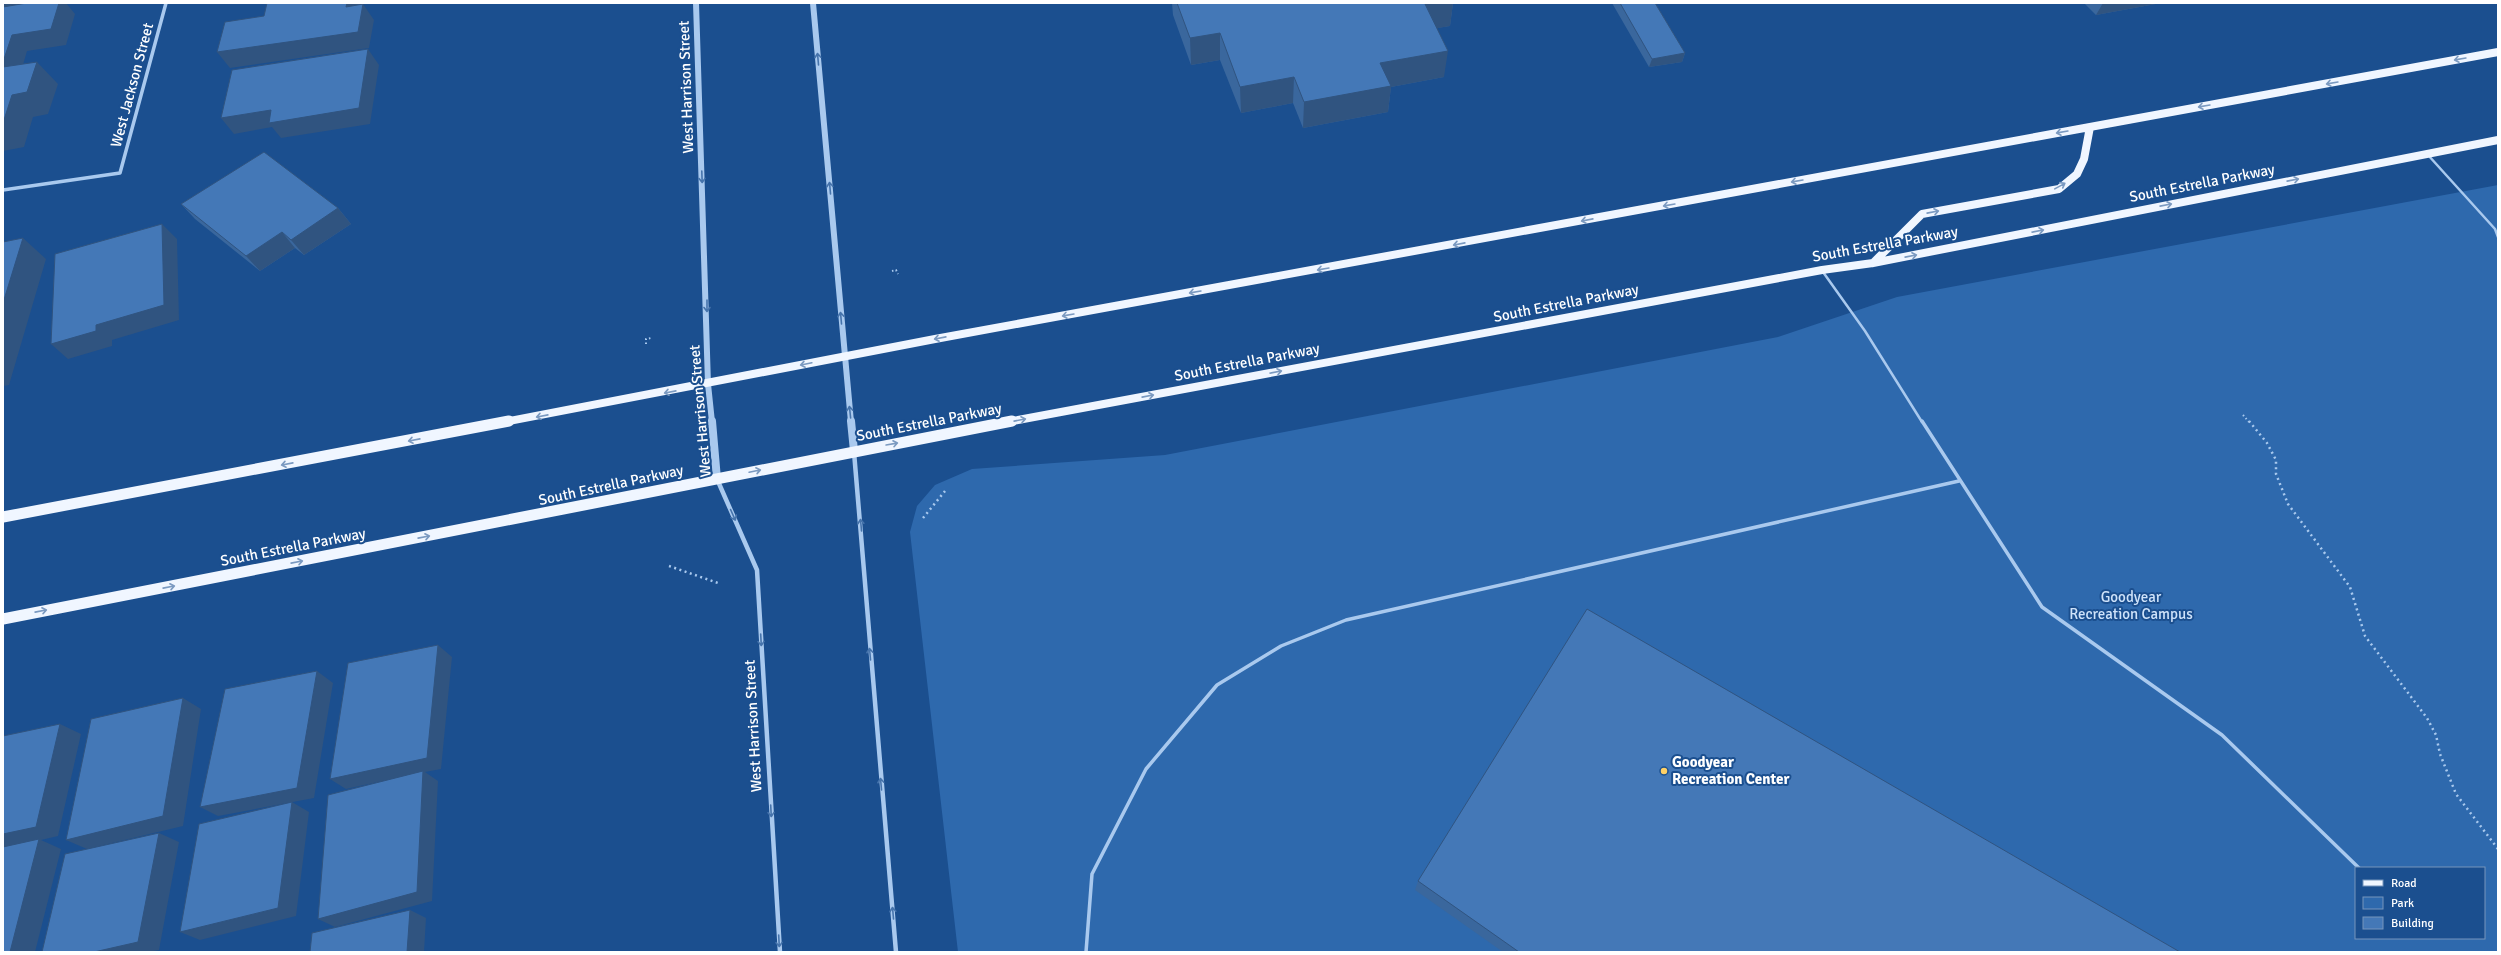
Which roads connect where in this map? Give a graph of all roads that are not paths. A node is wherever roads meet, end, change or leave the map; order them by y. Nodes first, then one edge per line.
1 (166, 3) edge
2 (696, 3) edge
3 (813, 3) edge
4 (2498, 52) edge
5 (2090, 127) junction
6 (2498, 140) edge
7 (2427, 154) junction
8 (3, 190) edge
9 (2498, 237) edge
10 (1873, 264) junction
11 (1822, 270) junction
12 (845, 356) junction
13 (708, 384) junction
14 (854, 451) junction
15 (717, 479) junction
16 (1958, 481) junction
17 (3, 517) edge
18 (3, 619) edge
19 (2358, 867) edge
20 (780, 952) edge
21 (896, 952) edge
22 (1086, 952) edge

1 - 8 street, West Jackson Street
2 -> 13 street, West Harrison Street
12 -> 3 street
4 -> 5 main road
10 -> 5 main road
5 -> 12 main road
6 - 7 main road, South Estrella Parkway
7 - 9 lane
10 -> 7 main road, South Estrella Parkway
10 - 11 main road, South Estrella Parkway
14 -> 11 main road, South Estrella Parkway
11 - 16 lane
12 -> 13 main road
14 -> 12 street
13 - 15 street, West Harrison Street
13 -> 17 main road
15 -> 14 main road, South Estrella Parkway
21 -> 14 street
18 -> 15 main road, South Estrella Parkway
15 -> 20 street, West Harrison Street
16 - 19 lane
16 - 22 lane

